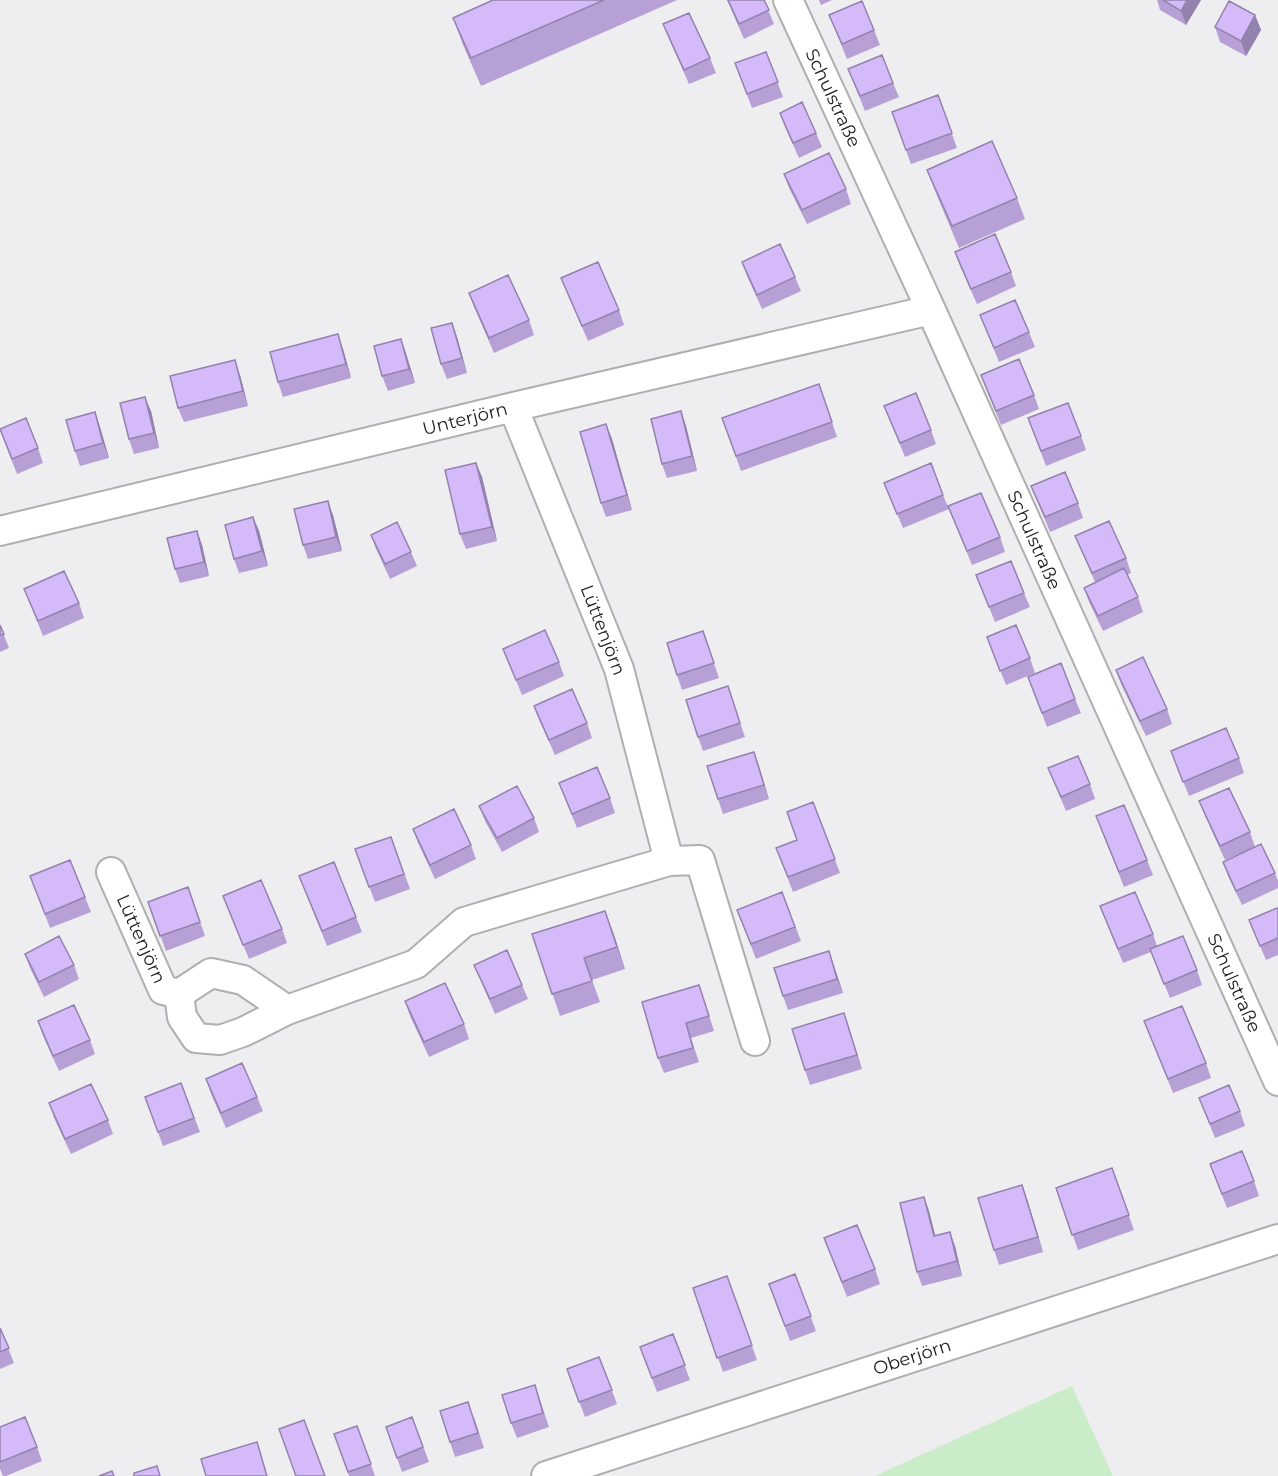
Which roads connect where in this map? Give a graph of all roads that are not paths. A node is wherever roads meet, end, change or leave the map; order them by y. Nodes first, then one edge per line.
1 (788, 0) edge
2 (931, 310) junction
3 (513, 407) junction
4 (0, 531) edge
5 (669, 861) junction
6 (111, 872) dead end
7 (179, 994) junction
8 (287, 1010) junction
9 (755, 1041) dead end
10 (1278, 1081) edge
11 (1278, 1239) edge
12 (549, 1476) edge

1 - 2 street, Schulstraße
2 - 3 street, Unterjörn
2 - 10 street, Schulstraße
3 - 4 street, Unterjörn
3 - 5 street, Lüttenjörn
5 - 8 street, Lüttenjörn
5 - 9 street, Lüttenjörn
6 - 7 street, Lüttenjörn
7 - 8 street, Lüttenjörn
7 - 8 street, Lüttenjörn
11 - 12 street, Oberjörn

